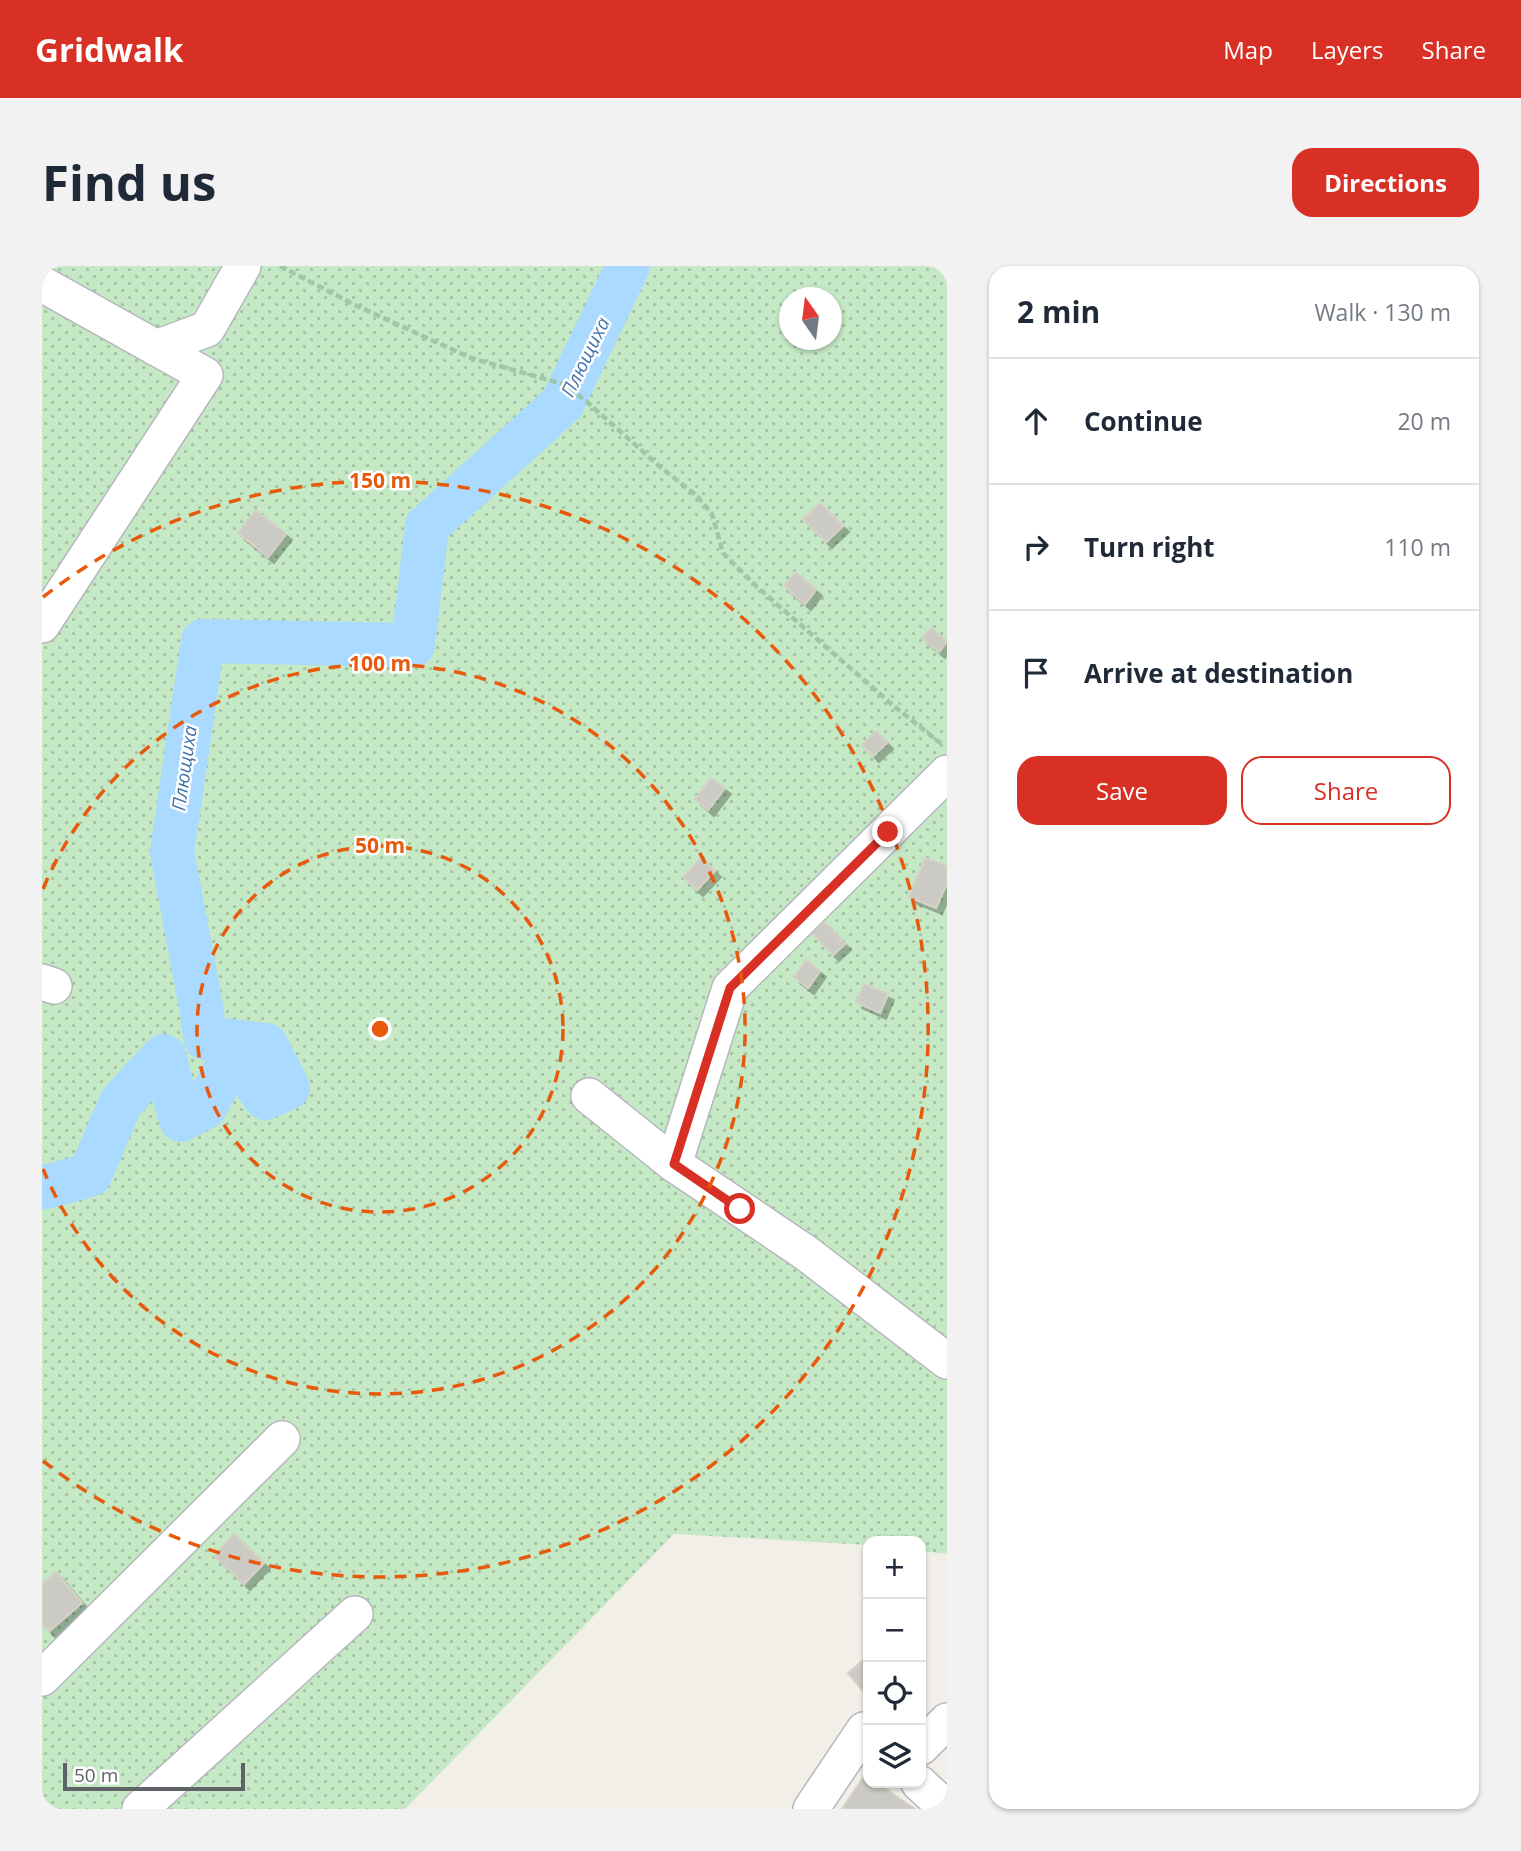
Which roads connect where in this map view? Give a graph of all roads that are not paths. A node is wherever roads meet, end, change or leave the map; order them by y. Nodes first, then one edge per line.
1 (243, 266) edge
2 (42, 284) edge
3 (156, 348) junction
4 (42, 625) edge
5 (947, 774) edge
6 (589, 1096) dead end
7 (674, 1164) junction
8 (947, 1361) edge
9 (282, 1439) dead end
10 (355, 1614) dead end
11 (42, 1678) edge
12 (947, 1721) edge
13 (863, 1731) edge
14 (926, 1742) edge
15 (924, 1788) edge
16 (139, 1809) edge
17 (811, 1809) edge
18 (947, 1809) edge

1 - 3 lane
2 - 3 lane
3 - 4 lane
5 - 7 lane
6 - 7 lane
7 - 8 lane
9 - 11 lane
10 - 16 lane
12 - 14 lane
13 - 17 lane
15 - 18 lane

